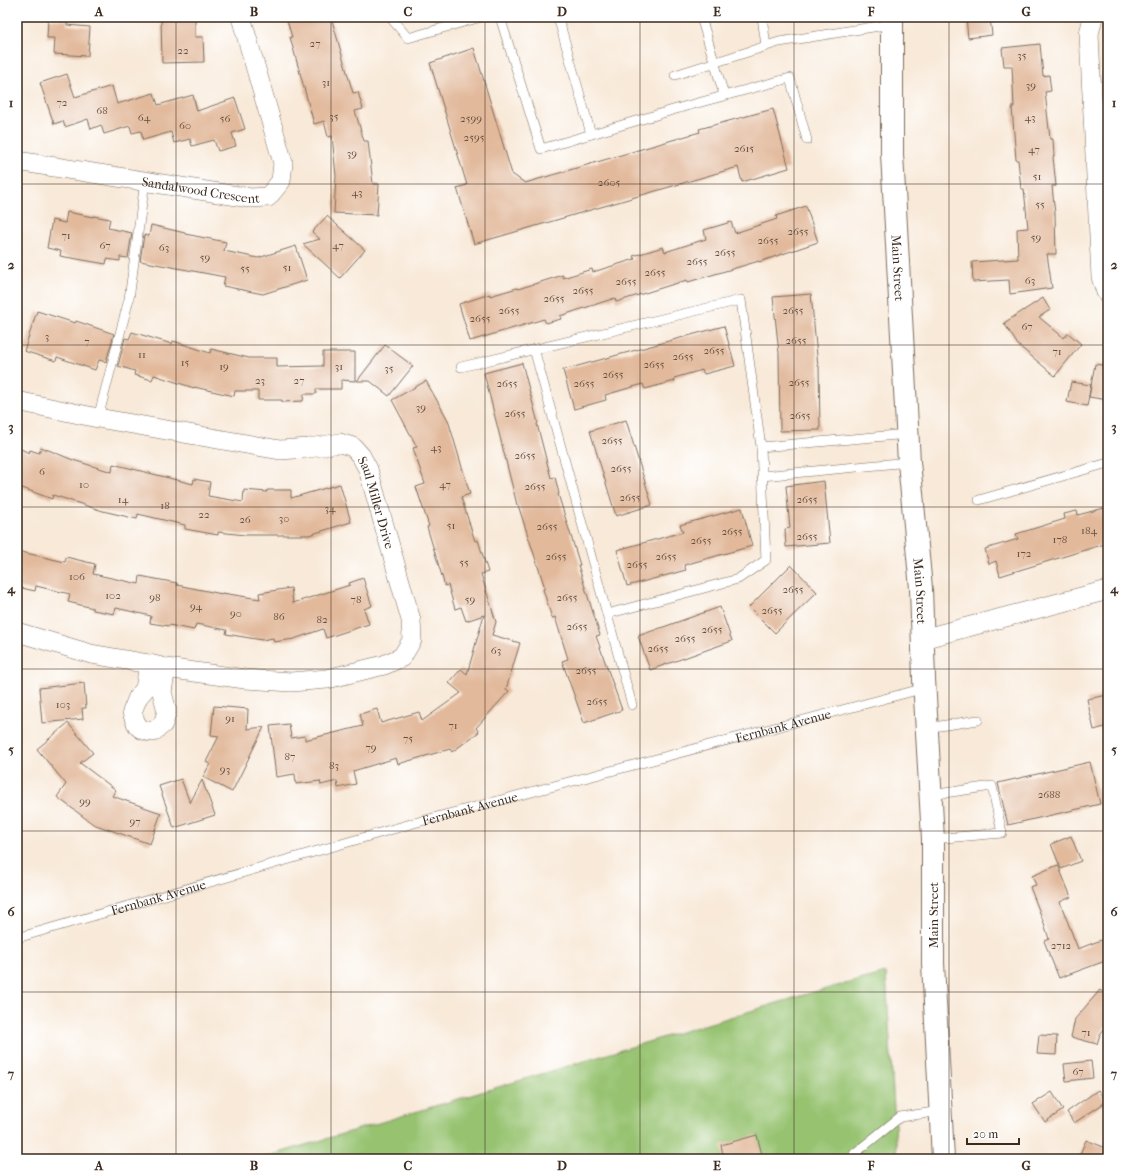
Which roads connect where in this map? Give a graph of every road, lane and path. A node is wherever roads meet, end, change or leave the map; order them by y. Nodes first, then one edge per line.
1 (241, 17) edge
2 (390, 17) edge
3 (481, 17) edge
4 (500, 17) edge
5 (558, 17) edge
6 (702, 17) edge
7 (762, 17) edge
8 (1094, 17) edge
9 (891, 19) edge
10 (766, 46) junction
11 (714, 63) junction
12 (676, 75) dead end
13 (724, 95) junction
14 (591, 134) junction
15 (807, 140) dead end
16 (17, 161) edge
17 (145, 181) junction
18 (1108, 294) edge
19 (534, 350) junction
20 (461, 367) dead end
21 (17, 401) edge
22 (98, 418) junction
23 (908, 434) junction
24 (761, 447) junction
25 (909, 462) junction
26 (1108, 464) edge
27 (762, 476) junction
28 (979, 500) dead end
29 (1108, 590) edge
30 (607, 614) junction
31 (17, 632) edge
32 (922, 639) junction
33 (925, 688) junction
34 (632, 705) dead end
35 (978, 720) dead end
36 (927, 728) junction
37 (931, 795) junction
38 (933, 839) junction
39 (17, 938) edge
40 (941, 1111) junction
41 (854, 1159) edge
42 (943, 1159) edge

1 - 17 street, Sandalwood Crescent
2 - 3 lane
4 - 14 lane
5 - 14 lane
6 - 11 lane
7 - 10 lane
8 - 18 street
9 - 10 lane
9 - 23 main road, Main Street
10 - 11 lane
11 - 12 lane
11 - 13 lane
13 - 14 lane
13 - 15 lane
16 - 17 street, Sandalwood Crescent
17 - 22 lane
19 - 20 lane
19 - 24 lane
19 - 30 lane
21 - 22 street, Saul Miller Drive
22 - 31 street, Saul Miller Drive
23 - 24 lane
23 - 25 main road, Main Street
24 - 27 lane
25 - 27 lane
25 - 32 main road, Main Street
26 - 28 lane
27 - 30 lane
29 - 32 street
30 - 34 lane
32 - 33 main road, Main Street
33 - 36 main road, Main Street
33 - 39 lane, Fernbank Avenue
35 - 36 lane
36 - 37 main road, Main Street
37 - 38 main road, Main Street
37 - 38 lane
38 - 40 main road, Main Street
40 - 41 lane
40 - 42 main road, Main Street

